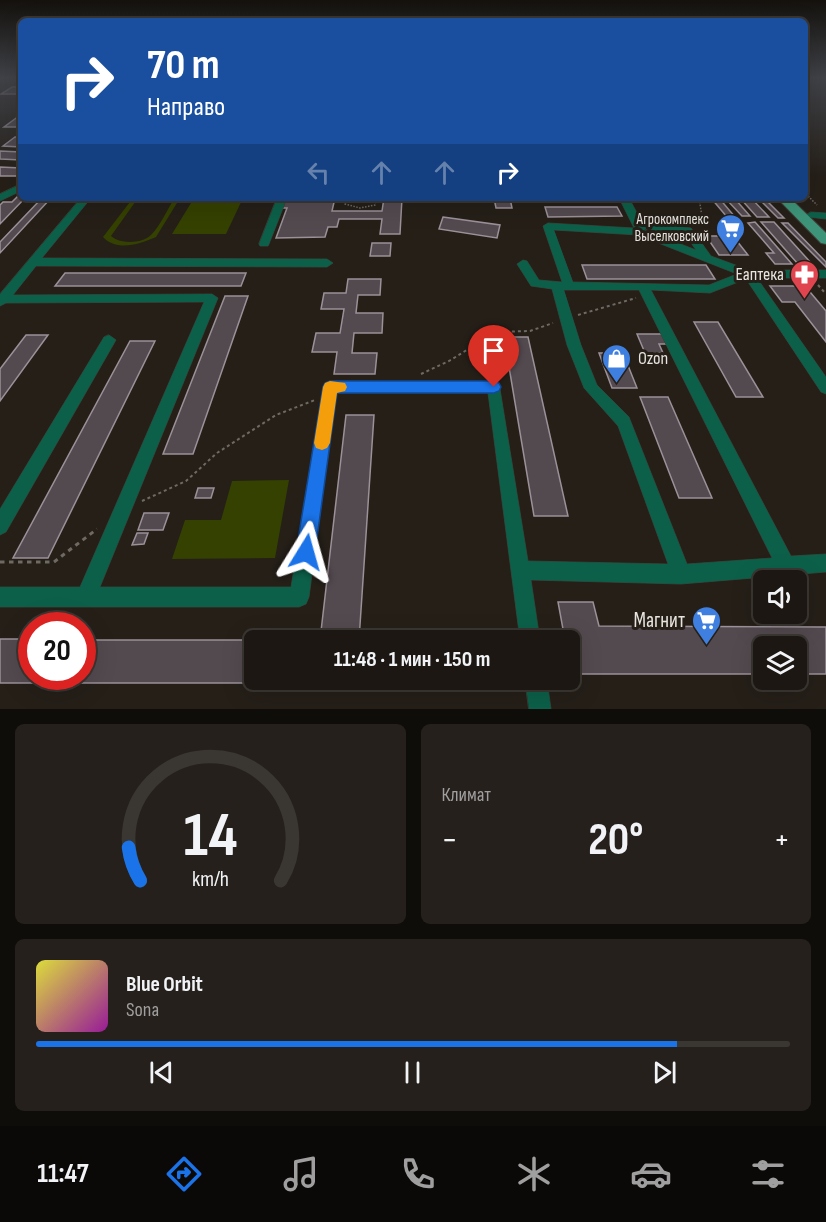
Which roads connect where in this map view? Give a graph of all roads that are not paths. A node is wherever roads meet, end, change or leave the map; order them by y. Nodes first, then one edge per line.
1 (18, 189) edge
2 (0, 198) edge
3 (84, 201) edge
4 (281, 201) edge
5 (625, 201) edge
6 (786, 201) edge
7 (798, 201) edge
8 (815, 211) junction
9 (826, 216) edge
10 (639, 229) junction
11 (826, 229) edge
12 (826, 240) edge
13 (264, 244) dead end
14 (707, 258) junction
15 (33, 262) junction
16 (327, 263) dead end
17 (523, 264) dead end
18 (748, 274) junction
19 (826, 275) edge
20 (563, 286) junction
21 (646, 290) junction
22 (1, 300) edge
23 (109, 340) dead end
24 (826, 388) edge
25 (0, 526) edge
26 (826, 563) edge
27 (786, 566) junction
28 (519, 570) junction
29 (681, 574) junction
30 (0, 597) edge
31 (86, 597) junction
32 (528, 630) edge
33 (537, 690) edge
34 (540, 709) edge

1 - 2 street
3 - 15 street
4 - 13 street
5 - 10 street
6 - 12 main road
7 - 8 main road
8 - 9 street
8 - 11 main road
10 - 14 street
10 - 14 street
10 - 20 street
14 - 18 street
15 - 16 street
15 - 22 street
17 - 20 street
18 - 19 street
18 - 21 street
18 - 24 street
20 - 21 street
20 - 29 street
21 - 27 street
22 - 31 street
23 - 25 street
26 - 27 street
27 - 29 street
28 - 29 street
28 - 31 street
28 - 32 street
30 - 31 street
33 - 34 street

